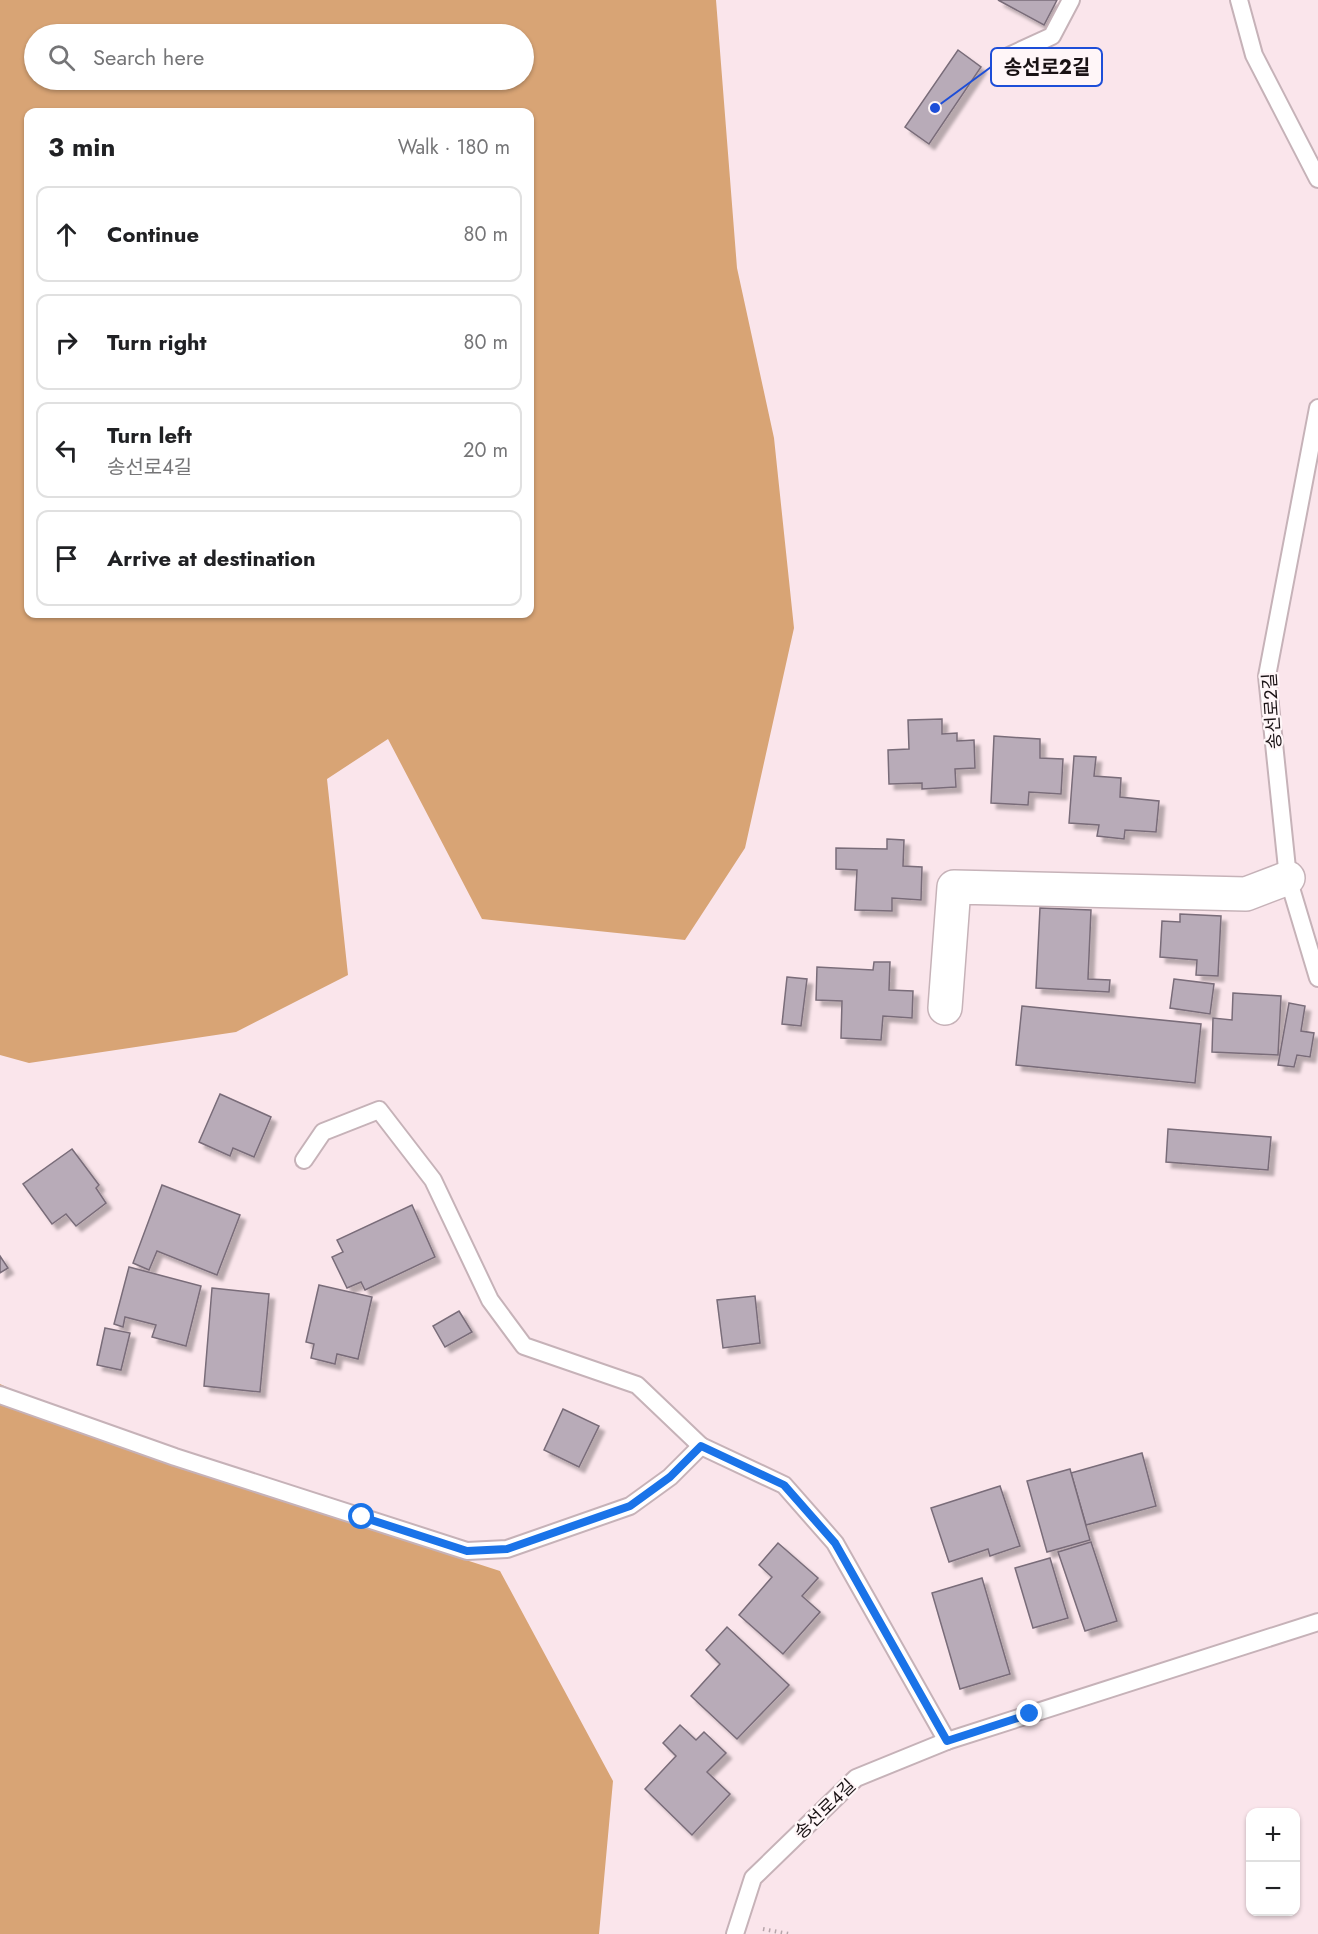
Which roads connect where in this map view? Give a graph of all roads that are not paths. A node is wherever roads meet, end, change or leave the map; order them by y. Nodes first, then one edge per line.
1 (1071, 0) edge
2 (1239, 0) edge
3 (1000, 60) dead end
4 (1318, 179) edge
5 (1318, 408) edge
6 (1288, 879) junction
7 (1318, 978) edge
8 (945, 1008) dead end
9 (304, 1160) dead end
10 (0, 1395) edge
11 (701, 1446) junction
12 (1318, 1622) edge
13 (947, 1741) junction
14 (735, 1934) edge

1 - 3 lane
2 - 4 lane
5 - 6 lane, 송선로2길
6 - 7 lane, 송선로2길
6 - 8 street
9 - 11 lane
10 - 11 lane
11 - 13 lane
12 - 13 lane, 송선로4길
13 - 14 lane, 송선로4길

